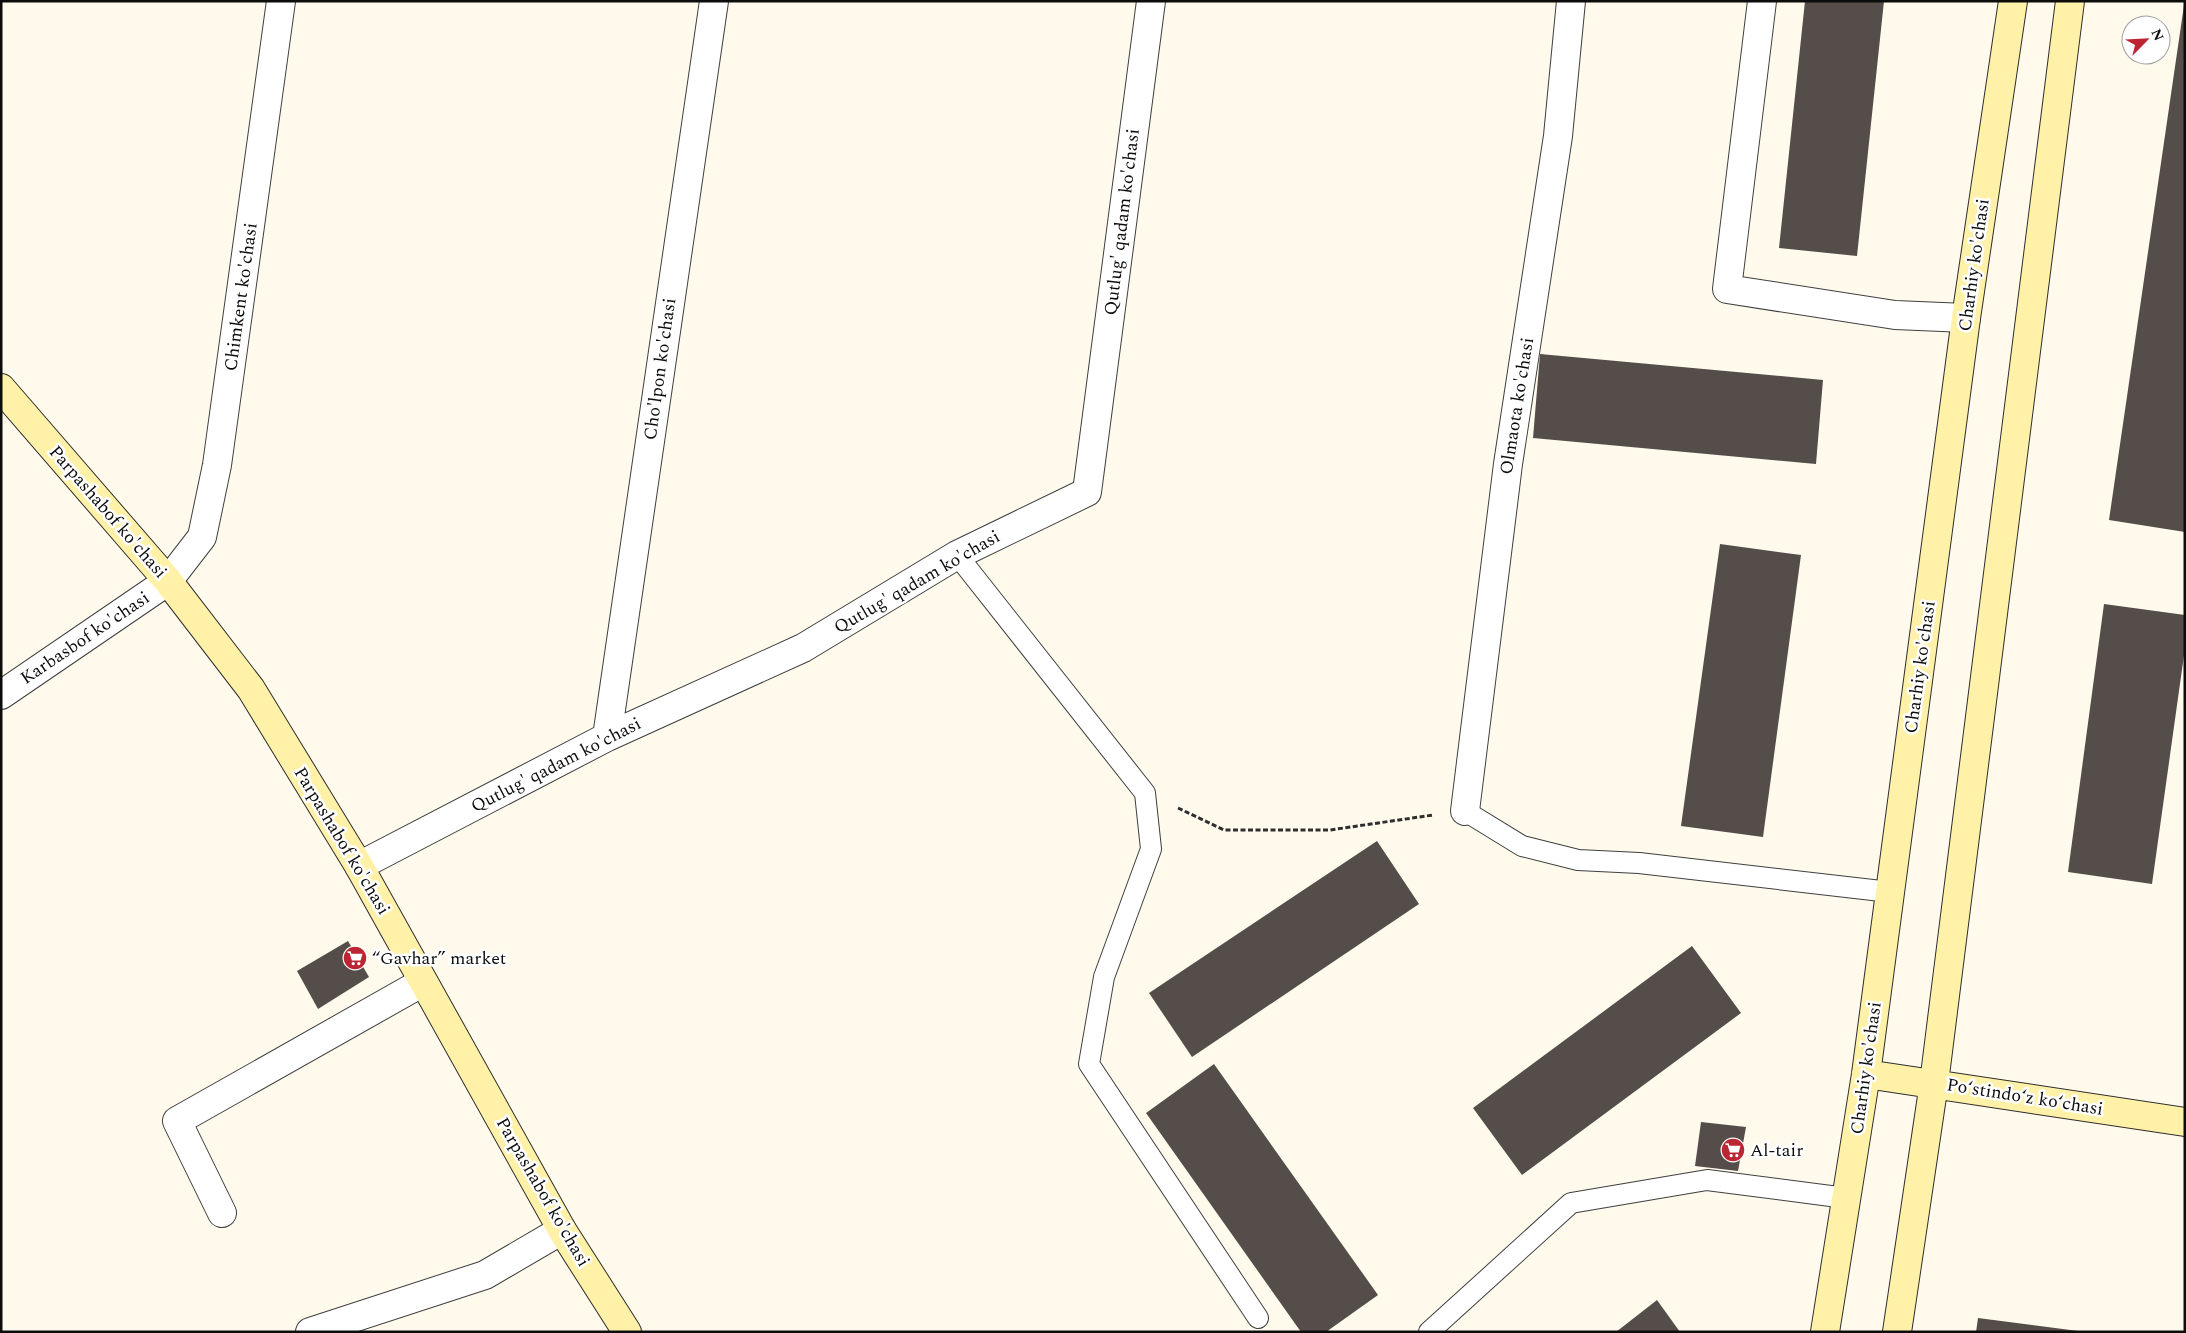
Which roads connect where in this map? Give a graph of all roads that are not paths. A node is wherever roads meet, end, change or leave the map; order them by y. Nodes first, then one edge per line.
1 (281, 1) edge
2 (714, 1) edge
3 (1150, 1) edge
4 (1571, 1) edge
5 (1762, 1) edge
6 (2013, 1) edge
7 (2070, 1) edge
8 (1966, 318) junction
9 (1, 388) edge
10 (958, 555) junction
11 (168, 581) junction
12 (1, 695) edge
13 (607, 737) junction
14 (1465, 811) joint
15 (359, 866) junction
16 (1890, 892) junction
17 (424, 982) junction
18 (1866, 1074) junction
19 (1934, 1083) junction
20 (2185, 1122) edge
21 (1846, 1198) junction
22 (222, 1213) dead end
23 (562, 1230) junction
24 (1258, 1318) dead end
25 (310, 1332) edge
26 (627, 1332) edge
27 (1429, 1332) edge
28 (1825, 1332) edge
29 (1897, 1332) edge

1 - 11 street, Chimkent ko'chasi
2 - 13 street, Cho'lpon ko'chasi
3 - 10 street, Qutlug' qadam ko'chasi
4 - 14 street, Olmaota ko'chasi
5 - 8 street
6 - 8 main road, Charhiy ko'chasi
7 - 19 main road
8 - 16 main road, Charhiy ko'chasi
9 - 11 main road, Parpashabof ko'chasi
10 - 13 street, Qutlug' qadam ko'chasi
10 - 24 lane
11 - 12 street, Karbasbof ko'chasi
11 - 15 main road, Parpashabof ko'chasi
13 - 15 street, Qutlug' qadam ko'chasi
14 - 16 lane
15 - 17 main road, Parpashabof ko'chasi
16 - 18 main road, Charhiy ko'chasi
17 - 22 street
17 - 23 main road, Parpashabof ko'chasi
18 - 19 main road, Poʻstindoʻz koʻchasi
18 - 21 main road, Charhiy ko'chasi
19 - 20 main road, Poʻstindoʻz koʻchasi
19 - 29 main road
21 - 27 lane
21 - 28 main road, Charhiy ko'chasi
23 - 25 street
23 - 26 main road, Parpashabof ko'chasi

